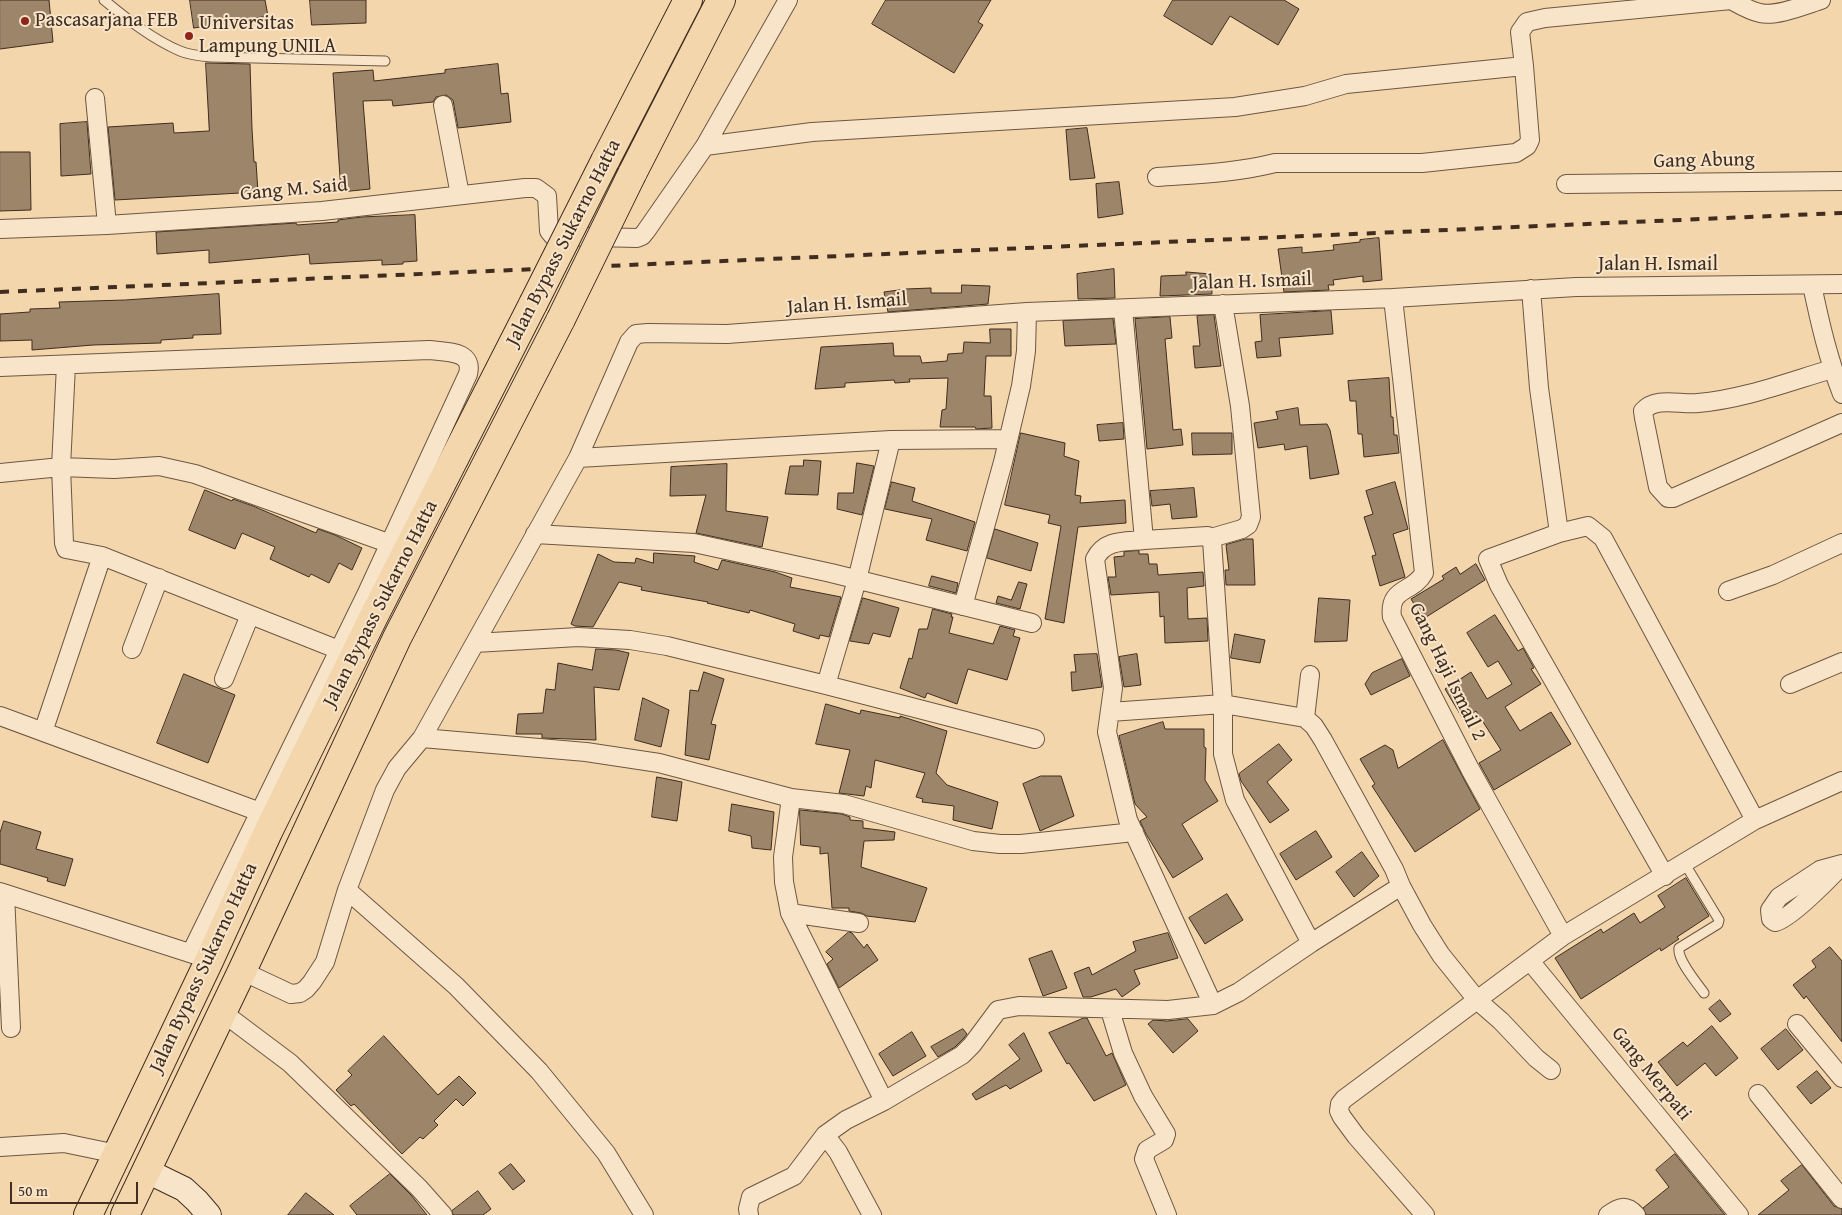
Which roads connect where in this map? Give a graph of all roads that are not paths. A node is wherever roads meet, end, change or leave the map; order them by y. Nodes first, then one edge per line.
1 (104, 0) edge
2 (688, 0) edge
3 (721, 0) edge
4 (788, 0) edge
5 (1731, 0) edge
6 (1822, 0) edge
7 (385, 61) dead end
8 (1524, 66) junction
9 (95, 98) dead end
10 (443, 105) dead end
11 (705, 146) junction
12 (1157, 177) dead end
13 (1842, 181) edge
14 (1566, 184) dead end
15 (460, 195) junction
16 (107, 225) junction
17 (0, 228) edge
18 (1842, 284) edge
19 (1812, 285) junction
20 (1531, 289) junction
21 (1393, 298) junction
22 (1223, 304) junction
23 (1123, 309) junction
24 (1027, 312) junction
25 (66, 365) junction
26 (0, 367) edge
27 (1832, 369) junction
28 (1842, 394) edge
29 (1842, 423) edge
30 (1008, 439) junction
31 (891, 440) junction
32 (578, 458) junction
33 (61, 466) junction
34 (0, 473) edge
35 (1559, 533) junction
36 (535, 534) junction
37 (1211, 538) junction
38 (1144, 540) junction
39 (1842, 542) edge
40 (388, 543) junction
41 (102, 556) junction
42 (160, 578) junction
43 (856, 580) junction
44 (1728, 591) dead end
45 (962, 606) junction
46 (250, 615) junction
47 (1032, 623) dead end
48 (475, 643) junction
49 (132, 649) dead end
50 (339, 650) junction
51 (1842, 662) edge
52 (1310, 675) dead end
53 (224, 679) dead end
54 (1790, 684) dead end
55 (826, 685) junction
56 (1222, 709) junction
57 (1110, 712) junction
58 (0, 716) edge
59 (1305, 718) junction
60 (43, 732) junction
61 (422, 738) junction
62 (1035, 739) dead end
63 (1841, 785) edge
64 (791, 798) junction
65 (260, 812) junction
66 (1755, 820) junction
67 (1134, 832) junction
68 (1685, 864) junction
69 (1664, 876) junction
70 (1401, 886) junction
71 (347, 890) junction
72 (3, 893) edge
73 (790, 913) junction
74 (859, 923) dead end
75 (1563, 936) junction
76 (1311, 943) junction
77 (200, 957) junction
78 (1530, 961) junction
79 (242, 971) junction
80 (1704, 993) dead end
81 (1478, 1001) junction
82 (1213, 1005) junction
83 (1110, 1010) junction
84 (222, 1012) junction
85 (1797, 1024) dead end
86 (11, 1028) dead end
87 (1552, 1070) dead end
88 (1842, 1078) edge
89 (1758, 1094) dead end
90 (884, 1101) junction
91 (825, 1136) junction
92 (0, 1147) edge
93 (117, 1154) junction
94 (147, 1171) junction
95 (1842, 1199) edge
96 (88, 1215) edge
97 (124, 1215) edge
98 (209, 1215) edge
99 (443, 1215) edge
100 (644, 1215) edge
101 (749, 1215) edge
102 (872, 1215) edge
103 (1167, 1215) edge
104 (1425, 1215) edge
105 (1608, 1215) edge
106 (1636, 1215) edge
107 (1739, 1215) edge

1 - 7 lane
2 - 77 highway, Jalan Bypass Sukarno Hatta, bridge
3 - 79 highway, Jalan Bypass Sukarno Hatta, bridge
4 - 11 street
5 - 6 street
5 - 8 street
8 - 11 street
8 - 12 street
9 - 16 street
10 - 15 street
11 - 15 street, Gang M. Said
13 - 14 street, Gang Abung
15 - 16 street, Gang M. Said
16 - 17 street, Gang M. Said
18 - 19 street, Jalan H. Ismail
19 - 20 street, Jalan H. Ismail
19 - 27 street
20 - 21 street, Jalan H. Ismail
20 - 35 street
21 - 22 street, Jalan H. Ismail
21 - 75 street, Gang Haji Ismail 2
22 - 23 street, Jalan H. Ismail
22 - 37 street
23 - 24 street, Jalan H. Ismail
23 - 38 street
24 - 30 street
24 - 32 street, Jalan H. Ismail
25 - 26 street
25 - 33 street
25 - 40 street
27 - 28 street
27 - 29 street
30 - 31 street
30 - 45 street
31 - 32 street
31 - 43 street
32 - 36 street, Jalan H. Ismail
33 - 34 street
33 - 40 street
33 - 41 street
35 - 66 street
35 - 69 street
36 - 43 street
36 - 48 street, Jalan H. Ismail
37 - 38 street
37 - 56 street
38 - 57 street
39 - 44 street
40 - 50 street
41 - 42 street
41 - 60 street
42 - 46 street
42 - 49 street
43 - 45 street
43 - 55 street
45 - 47 street
46 - 50 street
46 - 53 street
48 - 55 street
48 - 61 street, Jalan H. Ismail
50 - 65 street
51 - 54 street
52 - 59 street
55 - 62 street
56 - 57 street
56 - 59 street
56 - 76 street
57 - 67 street
58 - 60 street
59 - 70 street
60 - 65 street
61 - 64 street
61 - 71 street, Jalan H. Ismail
63 - 66 street
64 - 67 street
64 - 73 street
65 - 77 street
66 - 68 street
67 - 82 street
68 - 69 street
68 - 80 lane
69 - 75 street
70 - 76 street
70 - 81 street
71 - 79 street, Jalan H. Ismail
71 - 100 street
72 - 77 street
72 - 86 street
73 - 74 street
73 - 90 street
75 - 78 street
76 - 82 street
77 - 93 highway, Jalan Bypass Sukarno Hatta
78 - 81 street
78 - 107 street, Gang Merpati
79 - 84 highway, Jalan Bypass Sukarno Hatta
81 - 87 street
81 - 104 street
82 - 83 street
83 - 90 street
83 - 103 street
84 - 94 highway, Jalan Bypass Sukarno Hatta
84 - 99 street
85 - 88 street
89 - 95 street
90 - 91 street
91 - 101 street
91 - 102 street
92 - 93 street
93 - 96 highway, Jalan Bypass Sukarno Hatta
94 - 97 highway, Jalan Bypass Sukarno Hatta
94 - 98 street
105 - 106 street

